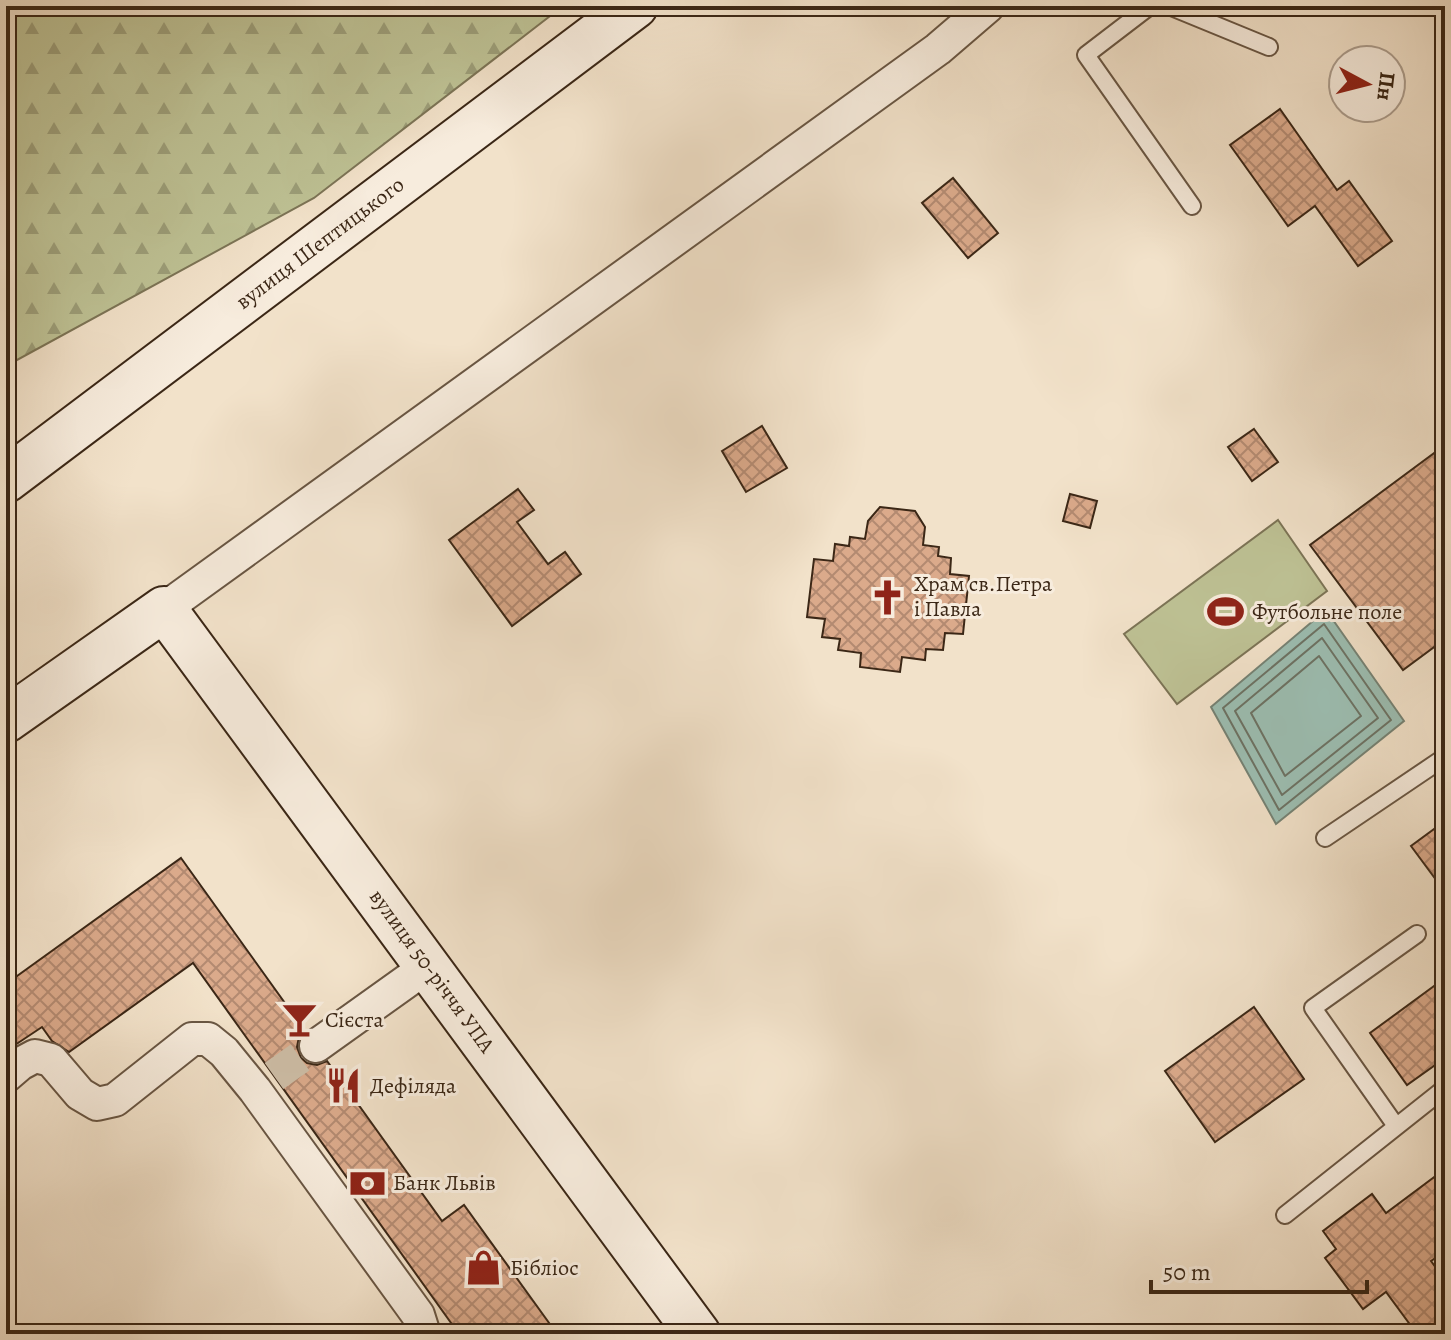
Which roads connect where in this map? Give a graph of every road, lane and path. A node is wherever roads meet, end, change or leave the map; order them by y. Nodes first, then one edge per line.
1 (635, 6) edge
2 (988, 6) edge
3 (1150, 6) edge
4 (1169, 6) edge
5 (1269, 47) dead end
6 (1192, 206) dead end
7 (6, 480) edge
8 (164, 609) junction
9 (6, 720) edge
10 (1445, 757) edge
11 (1325, 838) dead end
12 (1417, 934) dead end
13 (428, 966) junction
14 (316, 1046) tunnel mouth
15 (6, 1076) edge
16 (1445, 1088) edge
17 (1396, 1126) junction
18 (1285, 1215) dead end
19 (424, 1334) edge
20 (698, 1334) edge

1 - 7 street, вулиця Шептицького
2 - 8 street
3 - 6 lane
4 - 5 lane
8 - 9 street
8 - 13 street, вулиця 50-річчя УПА
10 - 11 lane
12 - 17 lane
13 - 14 street
13 - 20 street, вулиця 50-річчя УПА
15 - 19 street
16 - 17 lane
17 - 18 lane

